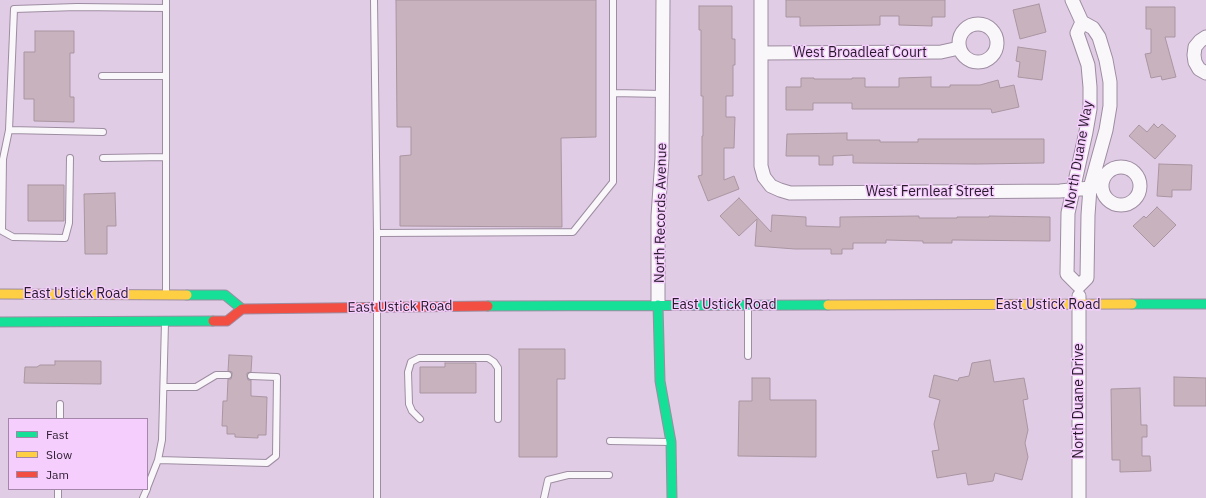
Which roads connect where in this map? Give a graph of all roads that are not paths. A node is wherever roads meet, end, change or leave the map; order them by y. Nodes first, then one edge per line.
1 (78, 0) edge
2 (166, 0) edge
3 (374, 0) edge
4 (613, 0) edge
5 (663, 0) edge
6 (761, 0) edge
7 (1072, 0) edge
8 (77, 7) junction
9 (166, 8) junction
10 (1082, 22) junction
11 (1206, 37) edge
12 (959, 48) dead end
13 (761, 53) junction
14 (1206, 73) edge
15 (102, 76) dead end
16 (166, 76) junction
17 (613, 93) junction
18 (663, 94) junction
19 (9, 130) junction
20 (103, 132) dead end
21 (166, 157) junction
22 (70, 158) dead end
23 (103, 158) dead end
24 (1096, 187) junction
25 (1073, 190) junction
26 (377, 233) junction
27 (1079, 286) junction
28 (0, 294) edge
29 (166, 294) junction
30 (1079, 304) junction
31 (1206, 304) edge
32 (658, 305) junction
33 (748, 305) junction
34 (377, 307) junction
35 (242, 309) junction
36 (166, 321) junction
37 (0, 322) edge
38 (748, 356) dead end
39 (228, 376) dead end
40 (251, 376) dead end
41 (164, 387) junction
42 (60, 404) dead end
43 (60, 418) edge
44 (420, 419) dead end
45 (498, 419) dead end
46 (610, 441) dead end
47 (670, 442) junction
48 (158, 460) junction
49 (609, 475) dead end
50 (148, 485) edge
51 (377, 498) edge
52 (544, 498) edge
53 (672, 498) edge
54 (1079, 498) edge

1 - 8 lane
2 - 9 lane
3 - 26 lane
4 - 17 lane
5 - 18 street, North Records Avenue
6 - 13 street
7 - 10 street, North Duane Way
8 - 9 lane
8 - 19 lane
9 - 16 lane
10 - 24 street, North Duane Way
10 - 25 street, North Duane Way
11 - 14 street
12 - 13 street, West Broadleaf Court
13 - 25 street, West Fernleaf Street
15 - 16 lane
16 - 21 lane
17 - 18 lane
17 - 26 lane
18 - 32 street, North Records Avenue
19 - 20 lane
19 - 22 lane
21 - 23 lane
21 - 29 lane
24 - 25 street, West Fernleaf Street
24 - 27 street, North Duane Way
25 - 27 street, North Duane Way
26 - 34 lane
27 - 30 street, North Duane Way
28 - 29 main road, East Ustick Road
29 - 35 main road, East Ustick Road
30 - 31 main road, East Ustick Road
30 - 33 main road, East Ustick Road
30 - 54 street, North Duane Drive
32 - 33 main road, East Ustick Road
32 - 34 main road, East Ustick Road
32 - 47 main road, North Records Avenue
33 - 38 lane
34 - 35 main road, East Ustick Road
34 - 51 lane
35 - 36 main road, East Ustick Road
36 - 37 main road, East Ustick Road
36 - 41 lane
39 - 41 lane
40 - 48 lane
41 - 48 lane
42 - 43 lane
44 - 45 lane
46 - 47 lane
47 - 53 main road, North Records Avenue
48 - 50 lane
49 - 52 lane

